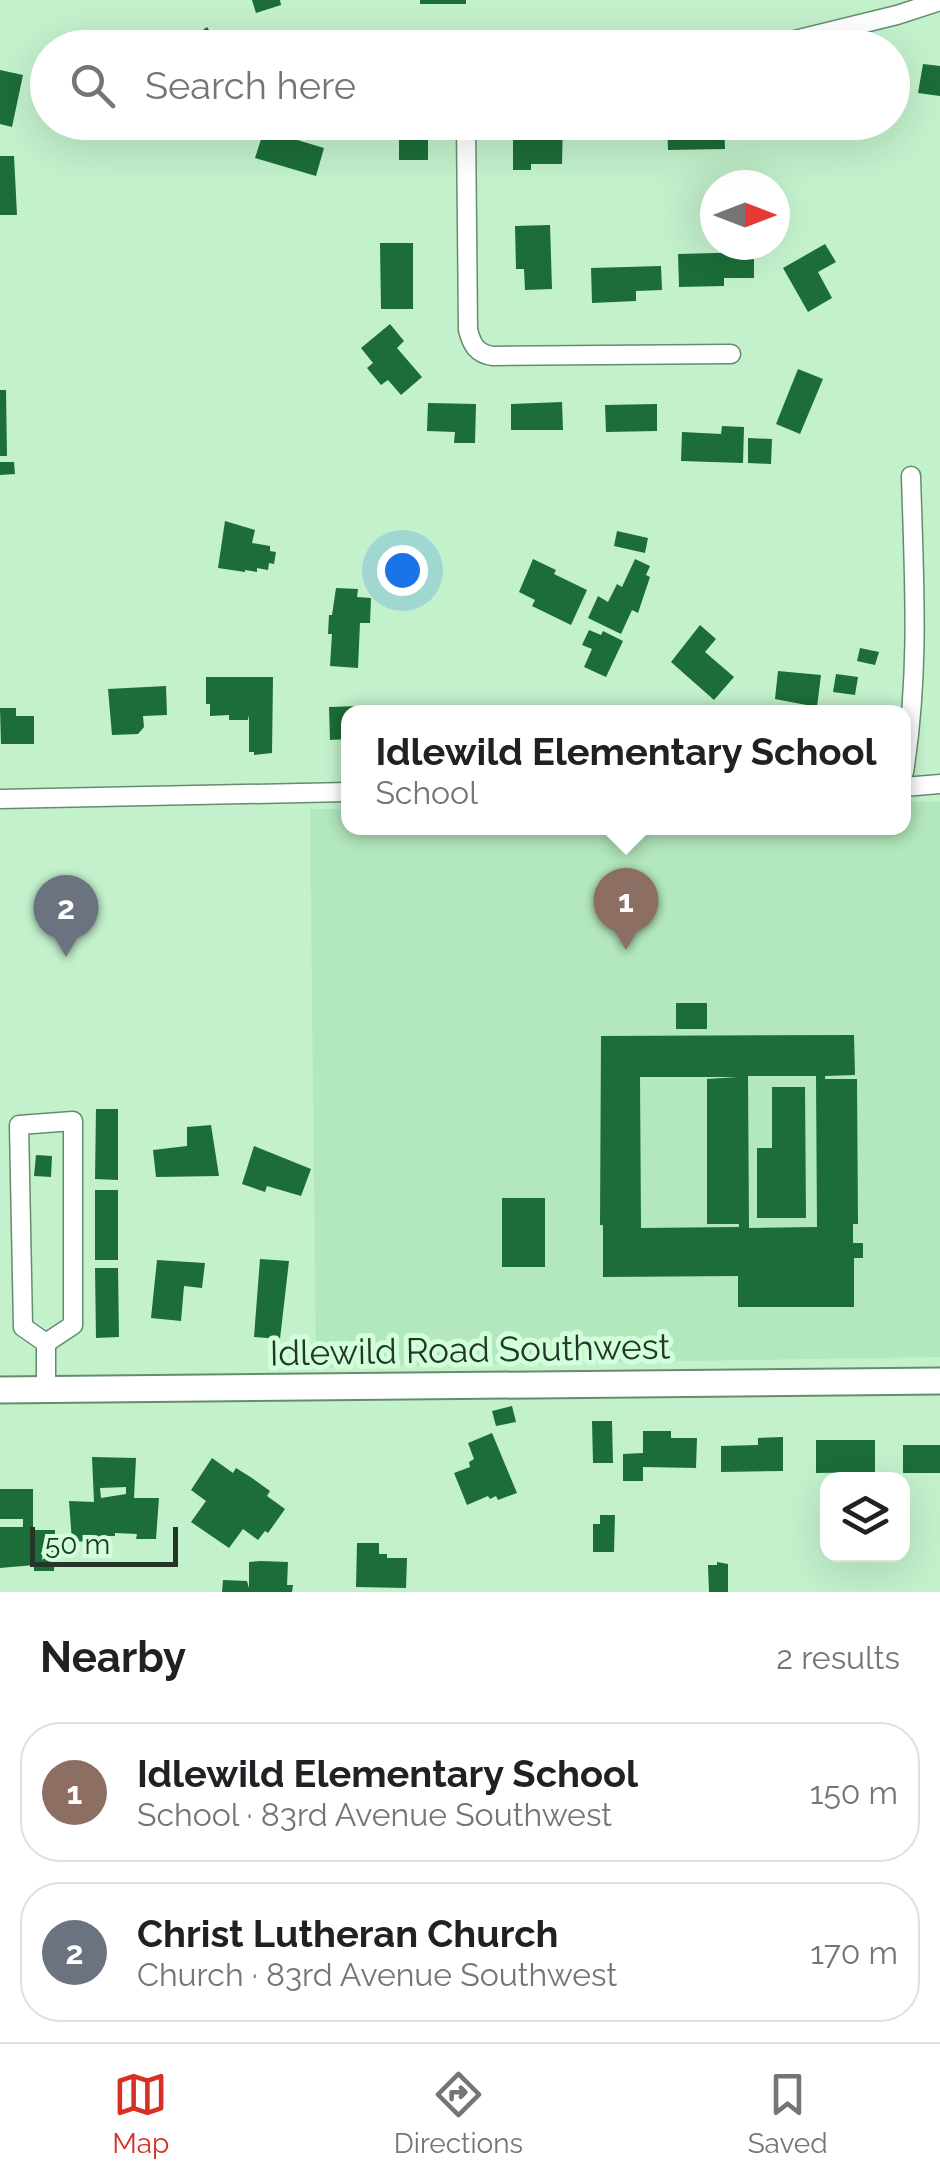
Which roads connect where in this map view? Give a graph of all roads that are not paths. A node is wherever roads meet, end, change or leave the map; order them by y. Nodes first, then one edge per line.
1 (940, 1) edge
2 (836, 30) edge
3 (466, 140) edge
4 (731, 354) dead end
5 (911, 476) dead end
6 (911, 726) edge
7 (940, 784) edge
8 (911, 786) edge
9 (341, 792) edge
10 (0, 799) edge
11 (46, 1344) junction
12 (940, 1380) edge
13 (46, 1389) junction
14 (0, 1390) edge

1 - 2 street
3 - 4 street
5 - 6 street
7 - 8 street
9 - 10 street
11 - 11 street
11 - 13 street
12 - 13 street, Idlewild Road Southwest
13 - 14 street, Idlewild Road Southwest

